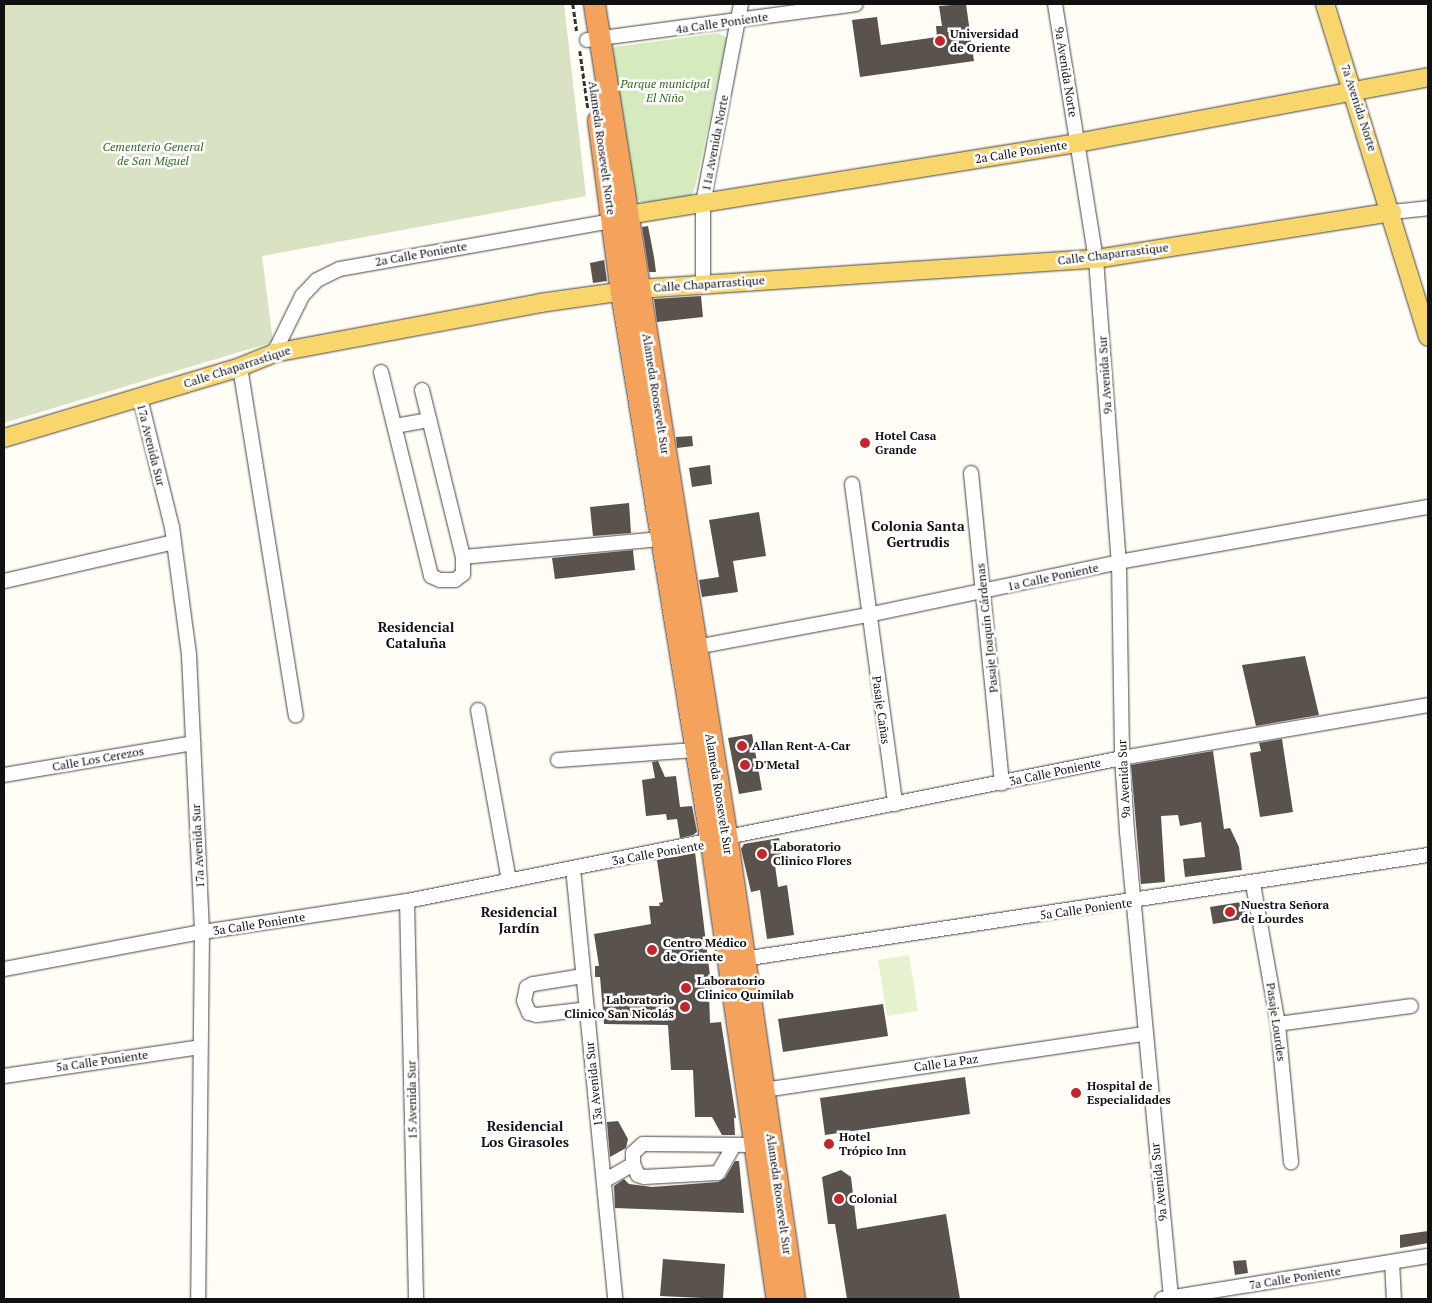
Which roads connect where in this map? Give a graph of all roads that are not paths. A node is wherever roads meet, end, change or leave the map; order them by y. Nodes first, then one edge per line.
1 (582, 4) edge
2 (594, 4) edge
3 (741, 4) edge
4 (856, 4) edge
5 (1055, 4) edge
6 (1325, 4) edge
7 (739, 20) junction
8 (593, 40) junction
9 (1428, 77) edge
10 (1353, 89) junction
11 (1077, 143) junction
12 (703, 203) junction
13 (1428, 208) edge
14 (1392, 212) junction
15 (618, 218) junction
16 (1096, 259) junction
17 (703, 284) junction
18 (631, 290) junction
19 (1428, 336) edge
20 (274, 353) junction
21 (240, 367) junction
22 (381, 372) dead end
23 (422, 390) dead end
24 (140, 398) junction
25 (430, 420) junction
26 (395, 426) junction
27 (4, 438) edge
28 (971, 473) dead end
29 (852, 484) dead end
30 (1428, 507) edge
31 (662, 539) junction
32 (174, 542) junction
33 (463, 558) junction
34 (1120, 562) junction
35 (4, 581) edge
36 (984, 592) junction
37 (868, 615) junction
38 (687, 649) junction
39 (1428, 705) edge
40 (478, 710) dead end
41 (296, 716) dead end
42 (193, 743) junction
43 (695, 750) junction
44 (1122, 758) junction
45 (558, 760) dead end
46 (4, 775) edge
47 (1002, 783) junction
48 (895, 804) junction
49 (719, 841) junction
50 (1428, 855) edge
51 (573, 868) junction
52 (509, 880) junction
53 (1253, 884) junction
54 (407, 901) junction
55 (1132, 902) junction
56 (202, 932) junction
57 (743, 960) junction
58 (4, 969) edge
59 (583, 976) junction
60 (1411, 1006) dead end
61 (587, 1009) junction
62 (1278, 1024) junction
63 (1144, 1034) junction
64 (200, 1047) junction
65 (4, 1076) edge
66 (756, 1091) junction
67 (745, 1145) junction
68 (1291, 1162) dead end
69 (633, 1164) junction
70 (604, 1182) junction
71 (1428, 1256) edge
72 (1392, 1262) junction
73 (198, 1299) edge
74 (416, 1299) edge
75 (615, 1299) edge
76 (778, 1299) edge
77 (794, 1299) edge
78 (1167, 1299) edge
79 (1394, 1299) edge

1 - 8 highway, Alameda Roosevelt Norte
2 - 8 highway, Alameda Roosevelt Norte
3 - 7 street, 11a Avenida Norte
4 - 7 street, 4a Calle Poniente
5 - 11 street, 9a Avenida Norte
6 - 10 main road, 7a Avenida Norte
7 - 8 street, 4a Calle Poniente
7 - 12 street, 11a Avenida Norte
8 - 15 highway, Alameda Roosevelt Norte
9 - 10 main road, 2a Calle Poniente
10 - 11 main road, 2a Calle Poniente
10 - 14 main road, 7a Avenida Norte
11 - 12 main road, 2a Calle Poniente
11 - 16 street, 9a Avenida Norte
12 - 15 main road, 2a Calle Poniente
12 - 17 street, 11a Avenida Norte
13 - 14 street, Calle Chaparrastique
14 - 16 main road, Calle Chaparrastique
14 - 19 main road, 7a Avenida Norte
15 - 18 highway, Alameda Roosevelt Norte
15 - 20 street, 2a Calle Poniente
16 - 17 main road, Calle Chaparrastique
16 - 34 street, 9a Avenida Sur
17 - 18 main road, Calle Chaparrastique
18 - 20 main road, Calle Chaparrastique
18 - 31 highway, Alameda Roosevelt Sur
18 - 38 highway, Alameda Roosevelt Sur
20 - 21 main road, Calle Chaparrastique
21 - 24 main road, Calle Chaparrastique
21 - 41 street
22 - 26 street
23 - 25 street
24 - 27 main road, Calle Chaparrastique
24 - 32 street, 17a Avenida Sur
25 - 26 street
25 - 33 street
26 - 33 street
28 - 36 street, Pasaje Joaquín Cárdenas
29 - 37 street, Pasaje Cañas
30 - 34 street, 1a Calle Poniente
31 - 33 street
31 - 38 highway, Alameda Roosevelt Sur
32 - 35 street
32 - 42 street, 17a Avenida Sur
34 - 36 street, 1a Calle Poniente
34 - 44 street, 9a Avenida Sur
36 - 37 street, 1a Calle Poniente
36 - 47 street, Pasaje Joaquín Cárdenas
37 - 38 street, 1a Calle Poniente
37 - 48 street, Pasaje Cañas
38 - 43 highway, Alameda Roosevelt Sur
38 - 49 highway, Alameda Roosevelt Sur
39 - 44 street, 3a Calle Poniente
40 - 52 street
42 - 46 street, Calle Los Cerezos
42 - 56 street, 17a Avenida Sur
43 - 45 street
43 - 49 highway, Alameda Roosevelt Sur
44 - 47 street, 3a Calle Poniente
44 - 55 street, 9a Avenida Sur
47 - 48 street, 3a Calle Poniente
48 - 49 street, 3a Calle Poniente
49 - 51 street, 3a Calle Poniente
49 - 57 highway, Alameda Roosevelt Sur
49 - 66 highway, Alameda Roosevelt Sur
50 - 53 street, 5a Calle Poniente
51 - 52 street, 3a Calle Poniente
51 - 59 street, 13a Avenida Sur
52 - 54 street, 3a Calle Poniente
53 - 55 street, 5a Calle Poniente
53 - 62 street, Pasaje Lourdes
54 - 56 street, 3a Calle Poniente
54 - 74 street, 15 Avenida Sur
55 - 57 street, 5a Calle Poniente
55 - 63 street, 9a Avenida Sur
56 - 58 street, 3a Calle Poniente
56 - 64 street, 17a Avenida Sur
57 - 66 highway, Alameda Roosevelt Sur
59 - 61 street, 13a Avenida Sur
59 - 61 street
60 - 62 street
61 - 70 street, 13a Avenida Sur
62 - 68 street, Pasaje Lourdes
63 - 66 street, Calle La Paz
63 - 78 street, 9a Avenida Sur
64 - 65 street, 5a Calle Poniente
64 - 73 street, 17a Avenida Sur
66 - 67 highway, Alameda Roosevelt Sur
66 - 77 highway, Alameda Roosevelt Sur
67 - 69 street
67 - 69 street
67 - 76 highway, Alameda Roosevelt Sur
69 - 70 street
70 - 75 street, 13a Avenida Sur
71 - 72 street, 7a Calle Poniente
72 - 78 street, 7a Calle Poniente
72 - 79 street

